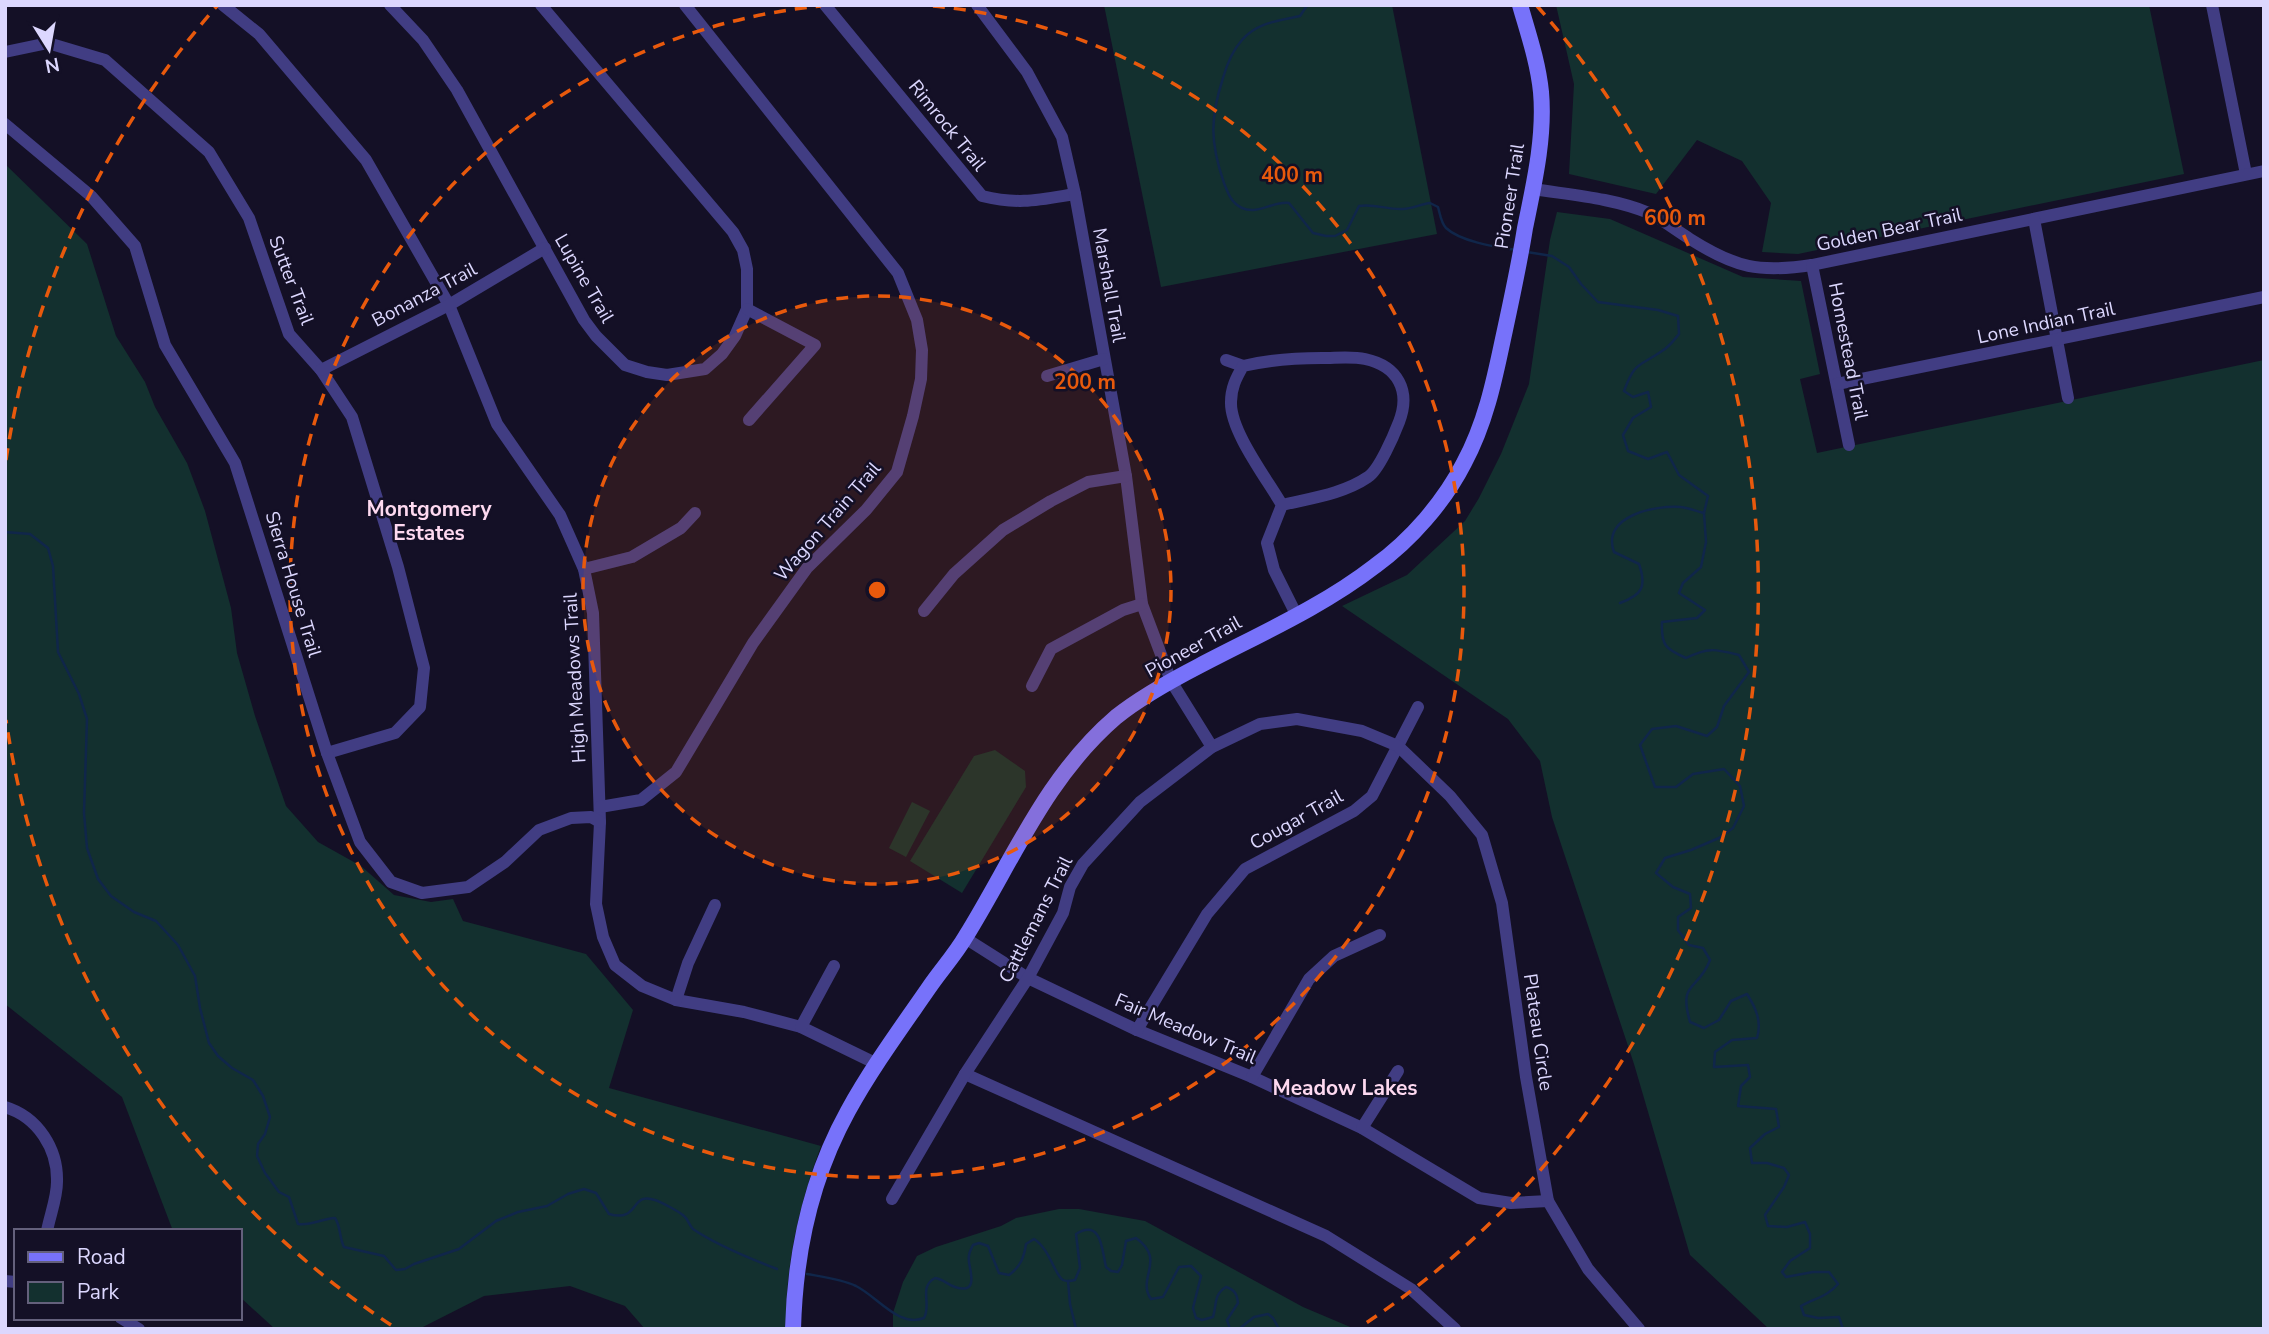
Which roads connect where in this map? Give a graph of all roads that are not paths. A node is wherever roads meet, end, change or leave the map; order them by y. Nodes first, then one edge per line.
1 (223, 5) edge
2 (390, 5) edge
3 (541, 5) edge
4 (685, 5) edge
5 (825, 5) edge
6 (977, 5) edge
7 (1520, 5) edge
8 (2212, 5) edge
9 (5, 52) edge
10 (5, 124) edge
11 (2264, 171) edge
12 (2246, 174) junction
13 (1533, 189) junction
14 (1075, 194) junction
15 (2034, 219) junction
16 (545, 248) junction
17 (1812, 265) junction
18 (2264, 297) edge
19 (449, 305) junction
20 (747, 309) junction
21 (2057, 340) junction
22 (1104, 359) junction
23 (1226, 360) dead end
24 (1243, 366) junction
25 (321, 370) junction
26 (1047, 376) dead end
27 (1837, 384) junction
28 (2068, 398) dead end
29 (749, 420) dead end
30 (1849, 445) dead end
31 (1126, 476) junction
32 (1282, 505) junction
33 (695, 513) dead end
34 (584, 569) junction
35 (1142, 604) junction
36 (924, 611) dead end
37 (1296, 614) junction
38 (1171, 681) junction
39 (1032, 686) dead end
40 (1418, 707) dead end
41 (1398, 746) junction
42 (1212, 747) junction
43 (327, 753) junction
44 (600, 807) junction
45 (600, 822) junction
46 (715, 905) dead end
47 (1380, 935) dead end
48 (965, 938) junction
49 (834, 966) dead end
50 (1028, 978) junction
51 (676, 1000) junction
52 (802, 1027) junction
53 (1137, 1030) junction
54 (877, 1064) junction
55 (1398, 1071) dead end
56 (965, 1074) junction
57 (1252, 1077) junction
58 (5, 1107) edge
59 (1362, 1128) junction
60 (892, 1199) dead end
61 (1548, 1202) junction
62 (47, 1229) edge
63 (793, 1329) edge
64 (1455, 1329) edge
65 (1640, 1329) edge

1 - 19 street, High Meadows Trail
2 - 16 street, Lupine Trail
3 - 20 street, Lupine Trail
4 - 44 street, Wagon Train Trail
5 - 14 street, Rimrock Trail
6 - 14 street, Marshall Trail
7 - 13 main road, Pioneer Trail
8 - 12 street
9 - 25 street, Sutter Trail
10 - 43 street, Sierra House Trail
11 - 12 street, Golden Bear Trail
12 - 15 street, Golden Bear Trail
13 - 17 street, Golden Bear Trail
13 - 37 main road, Pioneer Trail
14 - 22 street, Marshall Trail
15 - 17 street, Golden Bear Trail
15 - 21 street
16 - 19 street, Bonanza Trail
16 - 20 street, Lupine Trail
17 - 27 street, Homestead Trail
18 - 21 street, Lone Indian Trail
19 - 25 street, Bonanza Trail
19 - 34 street, High Meadows Trail
20 - 29 street
21 - 27 street, Lone Indian Trail
21 - 28 street
22 - 26 street
22 - 31 street, Marshall Trail
23 - 24 street
24 - 32 street
24 - 32 street
25 - 43 street, Sutter Trail
27 - 30 street, Homestead Trail
31 - 35 street, Marshall Trail
31 - 36 street
32 - 37 street
33 - 34 street
34 - 44 street, High Meadows Trail
35 - 38 street, Marshall Trail
35 - 39 street
37 - 38 main road, Pioneer Trail
38 - 42 street, Marshall Trail
38 - 48 main road, Pioneer Trail
40 - 41 street, Cougar Trail
41 - 42 street, Cattlemans Trail
41 - 53 street, Cougar Trail
41 - 61 street, Plateau Circle
42 - 50 street, Cattlemans Trail
43 - 45 street, Sierra House Trail
44 - 45 street, High Meadows Trail
45 - 51 street, High Meadows Trail
46 - 51 street
47 - 57 street
48 - 50 street, Fair Meadow Trail
48 - 54 main road, Pioneer Trail
49 - 52 street
50 - 53 street, Fair Meadow Trail
50 - 56 street, Cattlemans Trail
51 - 52 street, High Meadows Trail
52 - 54 street, High Meadows Trail
53 - 57 street, Fair Meadow Trail
54 - 63 main road, Pioneer Trail
55 - 59 street
56 - 60 street, Cattlemans Trail
56 - 64 street
57 - 59 street, Fair Meadow Trail
58 - 62 street
59 - 61 street, Fair Meadow Trail
61 - 65 street, Plateau Circle

